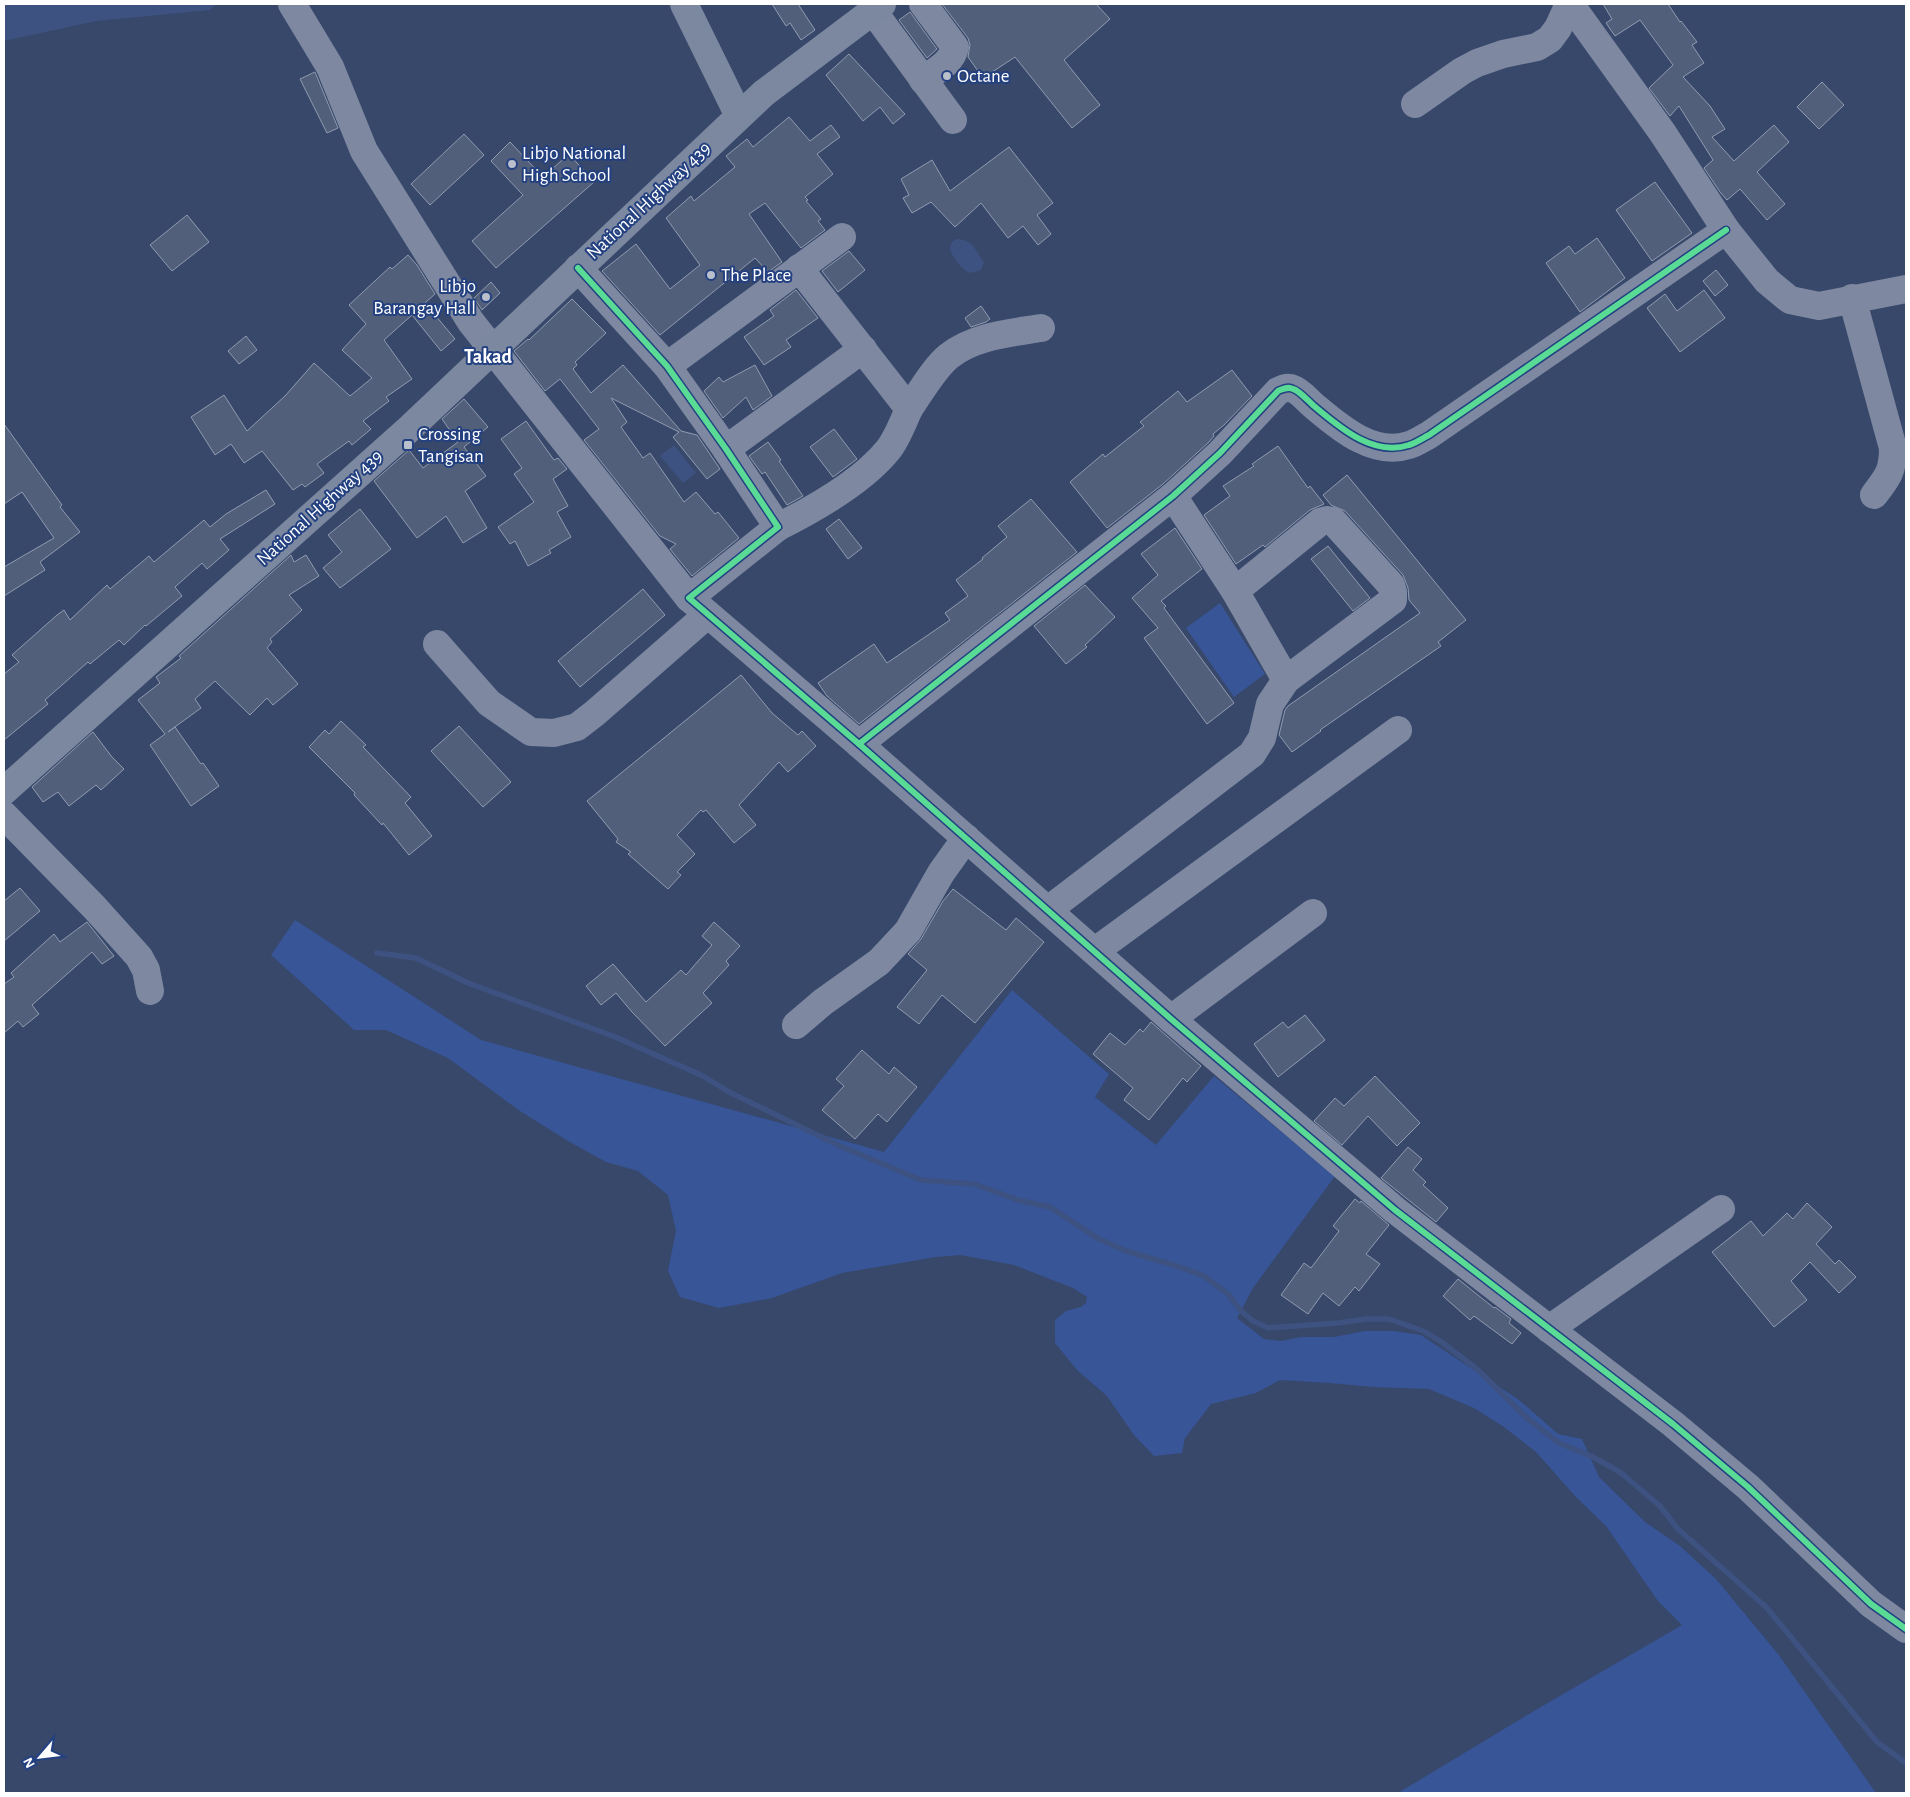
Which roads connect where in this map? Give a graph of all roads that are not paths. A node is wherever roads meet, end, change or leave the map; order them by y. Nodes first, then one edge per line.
1 (292, 4) edge
2 (684, 4) edge
3 (923, 4) edge
4 (1569, 4) edge
5 (878, 7) edge
6 (923, 80) junction
7 (1415, 104) dead end
8 (739, 116) junction
9 (953, 120) dead end
10 (1726, 230) junction
11 (842, 237) dead end
12 (578, 268) junction
13 (799, 268) junction
14 (1906, 289) edge
15 (1852, 298) junction
16 (1041, 328) dead end
17 (863, 349) junction
18 (494, 351) junction
19 (667, 366) junction
20 (909, 409) junction
21 (726, 449) junction
22 (1874, 495) dead end
23 (1173, 496) junction
24 (778, 527) junction
25 (1235, 591) junction
26 (698, 606) junction
27 (437, 644) dead end
28 (1286, 680) junction
29 (1398, 730) dead end
30 (859, 744) junction
31 (4, 791) edge
32 (4, 815) edge
33 (966, 838) junction
34 (1048, 910) junction
35 (1313, 913) dead end
36 (1095, 951) junction
37 (150, 991) dead end
38 (1171, 1019) junction
39 (796, 1025) dead end
40 (1721, 1209) dead end
41 (1549, 1329) junction
42 (1906, 1629) edge

1 - 18 street
2 - 8 main road
3 - 6 street
4 - 7 street
4 - 10 street
5 - 6 street
5 - 8 main road, National Highway 439
6 - 9 street
8 - 12 main road, National Highway 439
10 - 15 street
10 - 23 street
11 - 13 street
12 - 18 main road, National Highway 439
12 - 19 street
13 - 17 street
13 - 19 street
14 - 15 street
15 - 22 street
16 - 20 street
17 - 20 street
17 - 21 street
18 - 26 street
18 - 31 main road, National Highway 439
19 - 21 street
20 - 24 street
21 - 24 street
23 - 25 street
23 - 30 street
24 - 26 street
25 - 28 street
25 - 28 street
26 - 27 street
26 - 30 street
28 - 34 street
29 - 36 street
30 - 33 street
32 - 37 street
33 - 34 street
33 - 39 street
34 - 36 street
35 - 38 street
36 - 38 street
38 - 41 street
40 - 41 street
41 - 42 street

